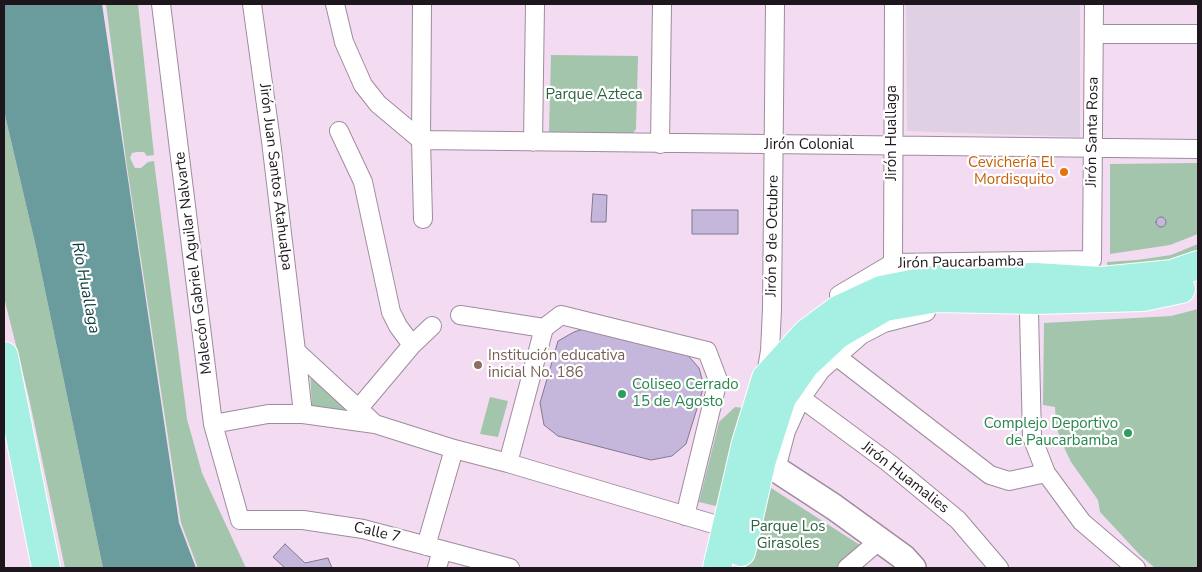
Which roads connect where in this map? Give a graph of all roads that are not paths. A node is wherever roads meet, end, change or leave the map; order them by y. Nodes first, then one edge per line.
1 (161, 4) edge
2 (252, 4) edge
3 (335, 4) edge
4 (422, 4) edge
5 (535, 4) edge
6 (662, 4) edge
7 (775, 4) edge
8 (894, 4) edge
9 (1094, 4) edge
10 (1094, 34) junction
11 (1198, 34) edge
12 (339, 131) dead end
13 (420, 140) junction
14 (533, 142) junction
15 (660, 144) junction
16 (774, 145) junction
17 (892, 146) junction
18 (1092, 148) junction
19 (1198, 149) edge
20 (423, 219) dead end
21 (1092, 260) joint
22 (892, 263) junction
23 (1196, 279) edge
24 (839, 295) dead end
25 (1029, 313) junction
26 (460, 315) dead end
27 (432, 326) dead end
28 (544, 328) junction
29 (412, 345) junction
30 (296, 351) junction
31 (4, 356) edge
32 (836, 356) junction
33 (766, 378) junction
34 (801, 398) junction
35 (359, 408) junction
36 (303, 414) junction
37 (11, 418) edge
38 (213, 424) junction
39 (376, 424) junction
40 (454, 449) junction
41 (760, 461) junction
42 (508, 463) junction
43 (1046, 473) junction
44 (685, 516) junction
45 (240, 520) joint
46 (727, 528) junction
47 (880, 540) junction
48 (434, 548) junction
49 (46, 568) edge
50 (437, 568) edge
51 (510, 568) edge
52 (717, 568) edge
53 (737, 568) edge
54 (847, 568) edge
55 (913, 568) edge
56 (998, 568) edge
57 (1136, 568) edge

1 - 38 street, Malecón Gabriel Aguilar Nalvarte
2 - 30 street, Jirón Juan Santos Atahualpa
3 - 13 street
4 - 13 street
5 - 14 street
6 - 15 street
7 - 16 street, Jirón 9 de Octubre
8 - 17 street, Jirón Huallaga
9 - 10 street, Jirón Santa Rosa
10 - 11 street
10 - 18 street, Jirón Santa Rosa
12 - 29 street
13 - 14 street, Jirón Colonial
13 - 20 street
14 - 15 street, Jirón Colonial
15 - 16 street, Jirón Colonial
16 - 17 street, Jirón Colonial
16 - 33 street, Jirón 9 de Octubre
17 - 18 street, Jirón Colonial
17 - 22 street, Jirón Huallaga
18 - 19 street, Jirón Colonial
18 - 21 street, Jirón Santa Rosa
21 - 22 street, Jirón Paucarbamba
22 - 24 street, Jirón Paucarbamba
23 - 25 street
23 - 33 main road
23 - 41 main road
25 - 32 street
25 - 43 street
26 - 28 street
27 - 29 street
28 - 42 street
28 - 44 street
29 - 35 street
30 - 35 street
30 - 36 street, Jirón Juan Santos Atahualpa
31 - 37 main road
32 - 34 street
32 - 43 street
33 - 41 main road
34 - 41 street
34 - 56 street, Jirón Huamalies
35 - 39 street
36 - 38 street
36 - 39 street
37 - 49 main road
38 - 45 street, Malecón Gabriel Aguilar Nalvarte
39 - 40 street
40 - 42 street
40 - 48 street
41 - 46 main road
41 - 47 main road
41 - 53 main road
42 - 44 street
43 - 57 street
44 - 46 street
45 - 48 street, Calle 7
46 - 52 main road
47 - 54 street
47 - 55 main road
48 - 50 street
48 - 51 street, Calle 7

